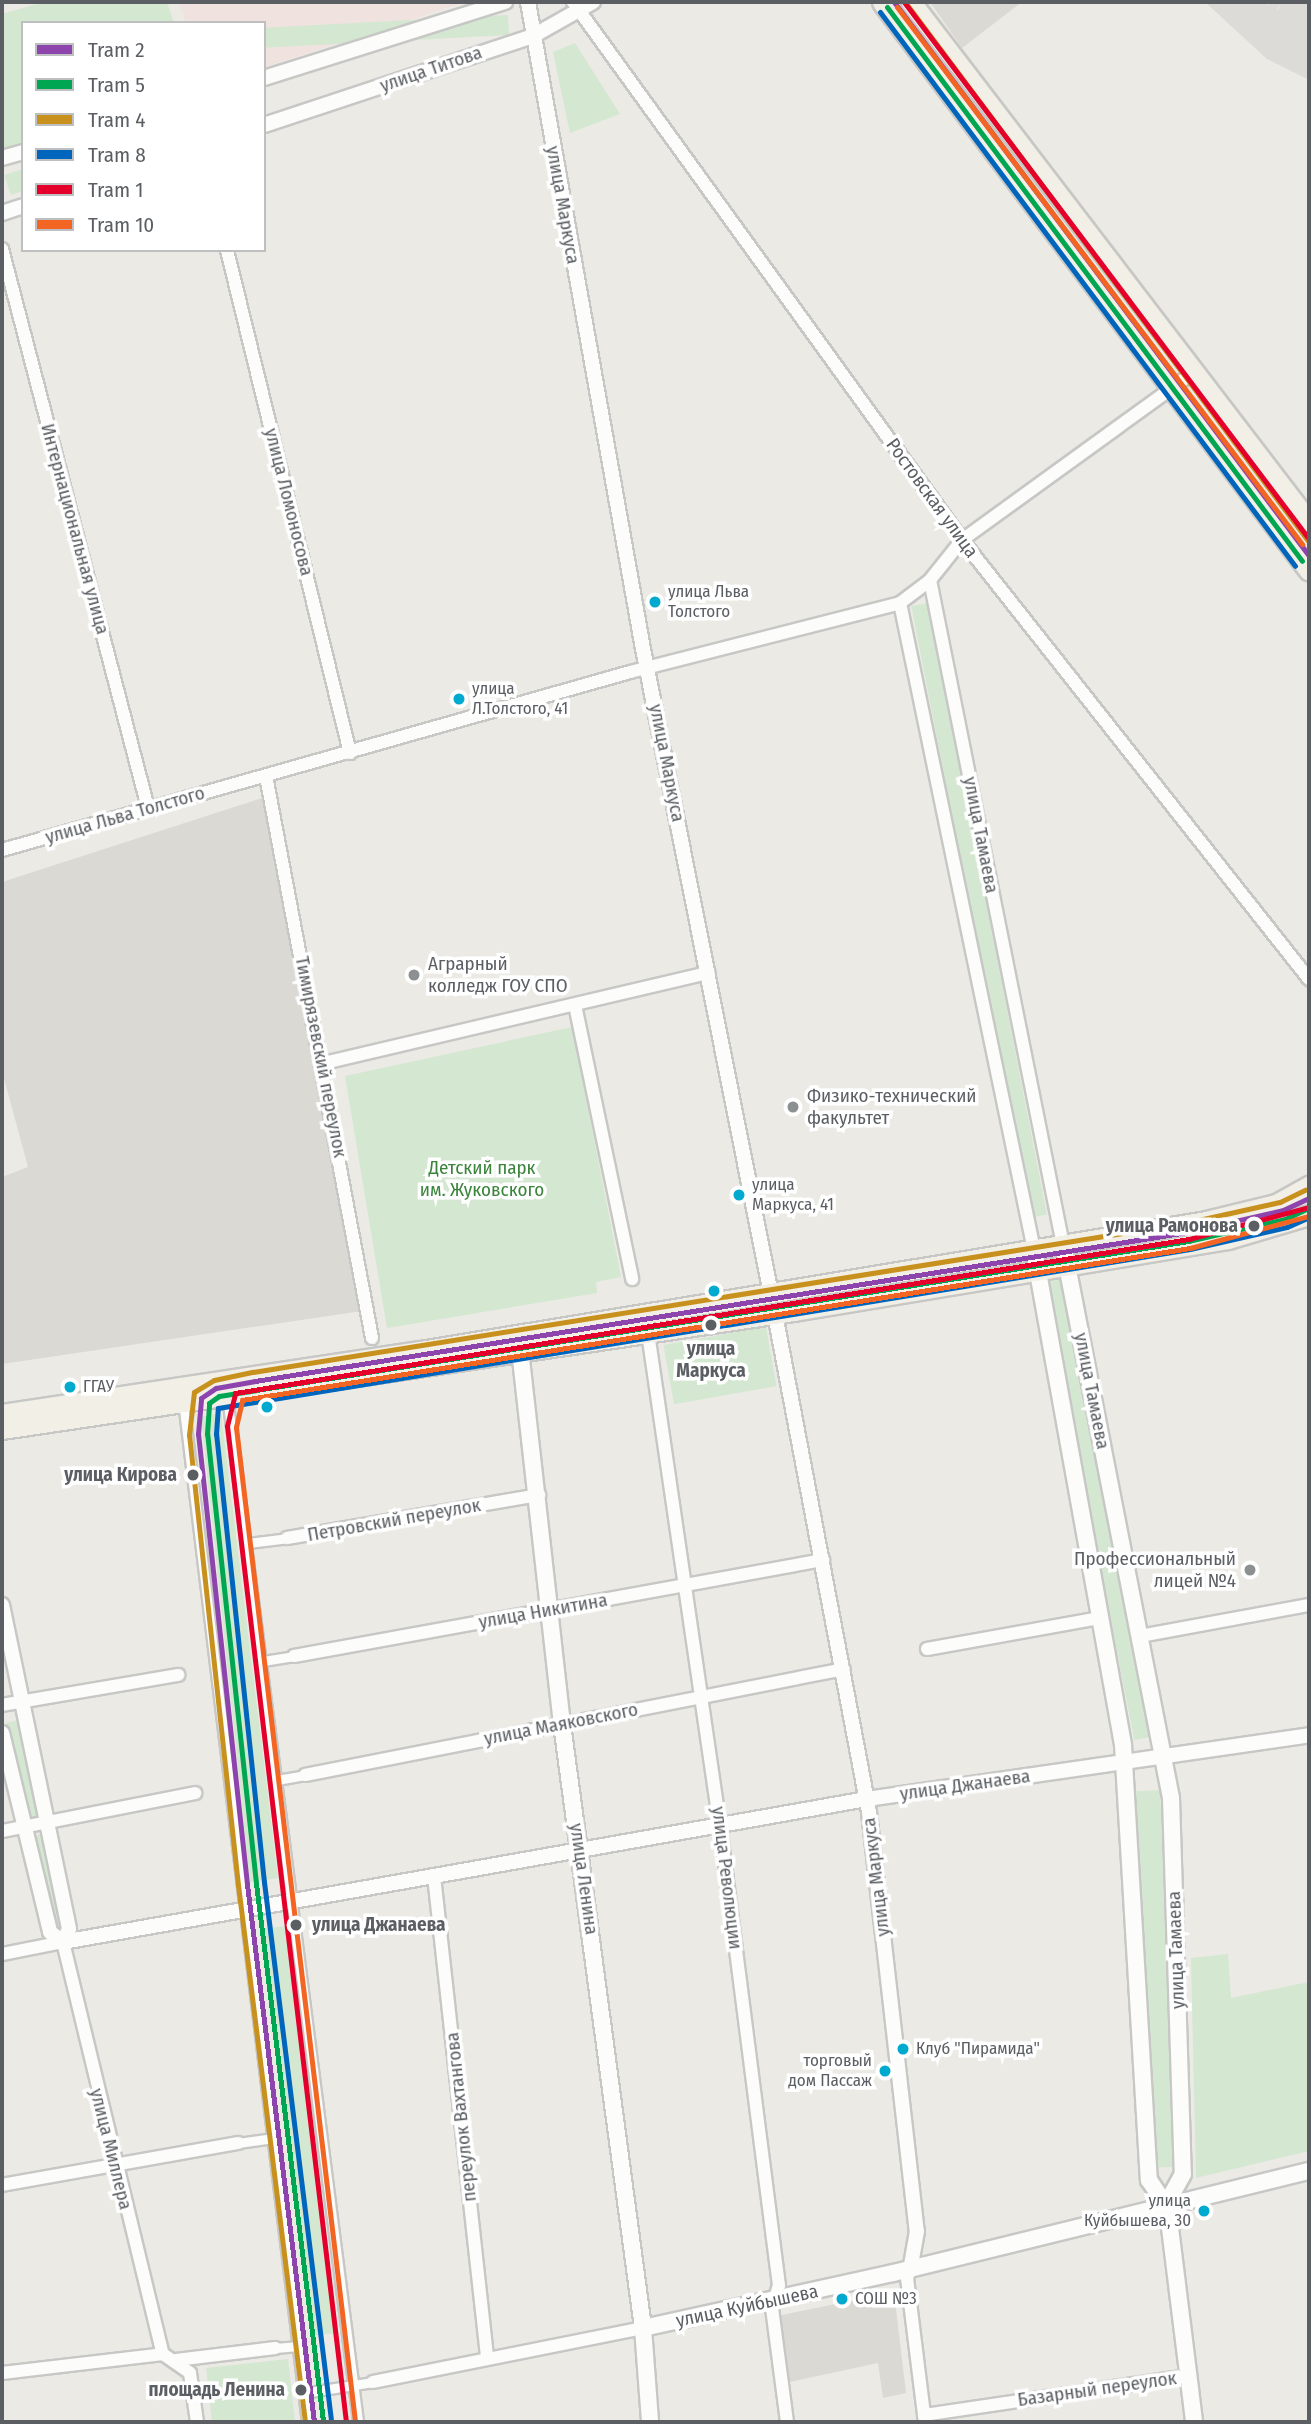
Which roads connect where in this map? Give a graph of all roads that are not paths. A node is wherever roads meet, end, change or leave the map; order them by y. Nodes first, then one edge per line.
1 (505, 2) edge
2 (528, 2) edge
3 (593, 2) edge
4 (882, 2) edge
5 (911, 2) edge
6 (576, 6) edge
7 (533, 36) junction
8 (266, 77) edge
9 (266, 124) edge
10 (21, 153) edge
11 (2, 159) edge
12 (21, 207) edge
13 (2, 213) edge
14 (2, 249) edge
15 (227, 252) edge
16 (1193, 373) junction
17 (1170, 390) junction
18 (1309, 522) edge
19 (962, 540) junction
20 (1309, 571) edge
21 (930, 580) junction
22 (900, 603) junction
23 (647, 667) junction
24 (350, 753) junction
25 (267, 776) junction
26 (148, 808) junction
27 (2, 850) edge
28 (709, 973) junction
29 (1309, 979) edge
30 (575, 1005) junction
31 (324, 1063) junction
32 (1309, 1186) edge
33 (1309, 1216) edge
34 (1063, 1245) junction
35 (1034, 1250) junction
36 (1067, 1266) junction
37 (1038, 1271) junction
38 (632, 1279) dead end
39 (771, 1294) junction
40 (775, 1314) junction
41 (648, 1334) junction
42 (372, 1338) dead end
43 (519, 1345) junction
44 (226, 1394) junction
45 (183, 1401) junction
46 (2, 1414) edge
47 (2, 1429) edge
48 (539, 1495) junction
49 (287, 1538) joint
50 (248, 1543) junction
51 (823, 1560) junction
52 (684, 1586) junction
53 (2, 1605) edge
54 (1309, 1605) edge
55 (551, 1609) junction
56 (1100, 1618) junction
57 (1140, 1636) junction
58 (927, 1649) dead end
59 (294, 1656) joint
60 (263, 1661) junction
61 (844, 1669) junction
62 (178, 1675) dead end
63 (701, 1697) junction
64 (22, 1701) junction
65 (2, 1705) edge
66 (562, 1724) junction
67 (2, 1733) edge
68 (1309, 1735) edge
69 (1164, 1758) junction
70 (1125, 1762) junction
71 (305, 1775) joint
72 (277, 1780) junction
73 (195, 1793) dead end
74 (867, 1799) junction
75 (48, 1823) junction
76 (720, 1825) junction
77 (23, 1827) junction
78 (2, 1831) edge
79 (582, 1851) junction
80 (434, 1876) junction
81 (293, 1903) junction
82 (242, 1911) junction
83 (63, 1942) junction
84 (2, 1954) edge
85 (272, 2138) junction
86 (238, 2143) joint
87 (114, 2163) junction
88 (1309, 2171) edge
89 (2, 2185) edge
90 (1166, 2205) junction
91 (910, 2269) junction
92 (776, 2300) junction
93 (643, 2328) junction
94 (296, 2346) junction
95 (275, 2348) joint
96 (163, 2354) junction
97 (487, 2358) junction
98 (176, 2360) junction
99 (2, 2374) edge
100 (1187, 2376) junction
101 (373, 2382) joint
102 (354, 2385) junction
103 (303, 2393) junction
104 (925, 2419) edge
105 (197, 2422) edge
106 (307, 2422) edge
107 (358, 2422) edge
108 (650, 2422) edge
109 (787, 2422) edge
110 (1194, 2422) edge

1 - 8 street, улица Титова
2 - 7 street, улица Маркуса
3 - 6 street, улица Титова
4 - 17 main road
5 - 16 main road
6 - 7 street, улица Титова
6 - 19 street, Ростовская улица
7 - 9 street, улица Титова
7 - 23 street, улица Маркуса
10 - 11 street
12 - 13 street
14 - 26 street, Интернациональная улица
15 - 24 street, улица Ломоносова
16 - 17 street, улица Льва Толстого
16 - 18 main road
17 - 19 street, улица Льва Толстого
17 - 20 main road
19 - 21 street, улица Льва Толстого
19 - 29 street, Ростовская улица
21 - 22 street, улица Льва Толстого
21 - 34 street, улица Тамаева
22 - 23 street, улица Льва Толстого
22 - 35 street, улица Тамаева
23 - 24 street, улица Льва Толстого
23 - 28 street, улица Маркуса
24 - 25 street, улица Льва Толстого
25 - 26 street, улица Льва Толстого
25 - 31 street, Тимирязевский переулок
26 - 27 street, улица Льва Толстого
28 - 30 street
28 - 39 street, улица Маркуса
30 - 31 street
30 - 38 street
31 - 42 street, Тимирязевский переулок
32 - 34 main road
33 - 36 main road
34 - 35 main road
34 - 36 main road, улица Тамаева
35 - 37 main road, улица Тамаева
35 - 39 main road
36 - 37 main road
36 - 57 main road, улица Тамаева
37 - 40 main road
37 - 56 main road, улица Тамаева
39 - 40 main road, улица Маркуса
39 - 43 main road
40 - 41 main road
40 - 51 street, улица Маркуса
41 - 43 main road
41 - 52 street, улица Революции
43 - 44 main road
43 - 46 main road
43 - 48 main road, улица Ленина
44 - 45 main road
44 - 50 street
45 - 47 main road
45 - 82 street
48 - 49 street, Петровский переулок
48 - 55 main road, улица Ленина
49 - 50 street, Петровский переулок
50 - 60 street
51 - 52 street, улица Никитина
51 - 61 street, улица Маркуса
52 - 55 street, улица Никитина
52 - 63 street, улица Революции
53 - 64 street, улица Миллера
54 - 57 street
55 - 59 street, улица Никитина
55 - 66 main road, улица Ленина
56 - 58 street
56 - 70 main road, улица Тамаева
57 - 69 main road, улица Тамаева
59 - 60 street, улица Никитина
60 - 72 street
61 - 63 street, улица Маяковского
61 - 74 street, улица Маркуса
62 - 64 street
63 - 66 street, улица Маяковского
63 - 76 street, улица Революции
64 - 65 street
64 - 75 street, улица Миллера
66 - 71 street, улица Маяковского
66 - 79 main road, улица Ленина
67 - 77 street, улица Миллера
68 - 69 street, улица Джанаева
69 - 70 street, улица Джанаева
69 - 90 main road, улица Тамаева
70 - 74 street, улица Джанаева
70 - 90 main road, улица Тамаева
71 - 72 street, улица Маяковского
72 - 81 street
73 - 75 street
74 - 76 street, улица Джанаева
74 - 91 street, улица Маркуса
75 - 77 street
75 - 83 street, улица Миллера
76 - 79 street, улица Джанаева
76 - 92 street, улица Революции
77 - 78 street
77 - 83 street, улица Миллера
79 - 80 street, улица Джанаева
79 - 93 main road, улица Ленина
80 - 81 street, улица Джанаева
80 - 97 street, переулок Вахтангова
81 - 82 street, улица Джанаева
81 - 102 street
82 - 83 street, улица Джанаева
82 - 85 street
83 - 84 street, улица Джанаева
83 - 87 street, улица Миллера
85 - 86 street
85 - 94 street
86 - 87 street
87 - 89 street
87 - 96 street, улица Миллера
88 - 90 main road, улица Куйбышева
90 - 91 main road, улица Куйбышева
90 - 100 main road, улица Тамаева
91 - 92 main road, улица Куйбышева
91 - 104 street
92 - 93 main road, улица Куйбышева
92 - 109 street, улица Революции
93 - 97 street, улица Куйбышева
93 - 108 main road, улица Ленина
94 - 95 street
94 - 103 street
95 - 98 street
96 - 98 street
96 - 99 street
97 - 101 street, улица Куйбышева
98 - 105 street
100 - 104 street, Базарный переулок
100 - 110 main road, улица Тамаева
101 - 102 street, улица Куйбышева
102 - 103 street, улица Куйбышева
102 - 107 street
103 - 106 street

